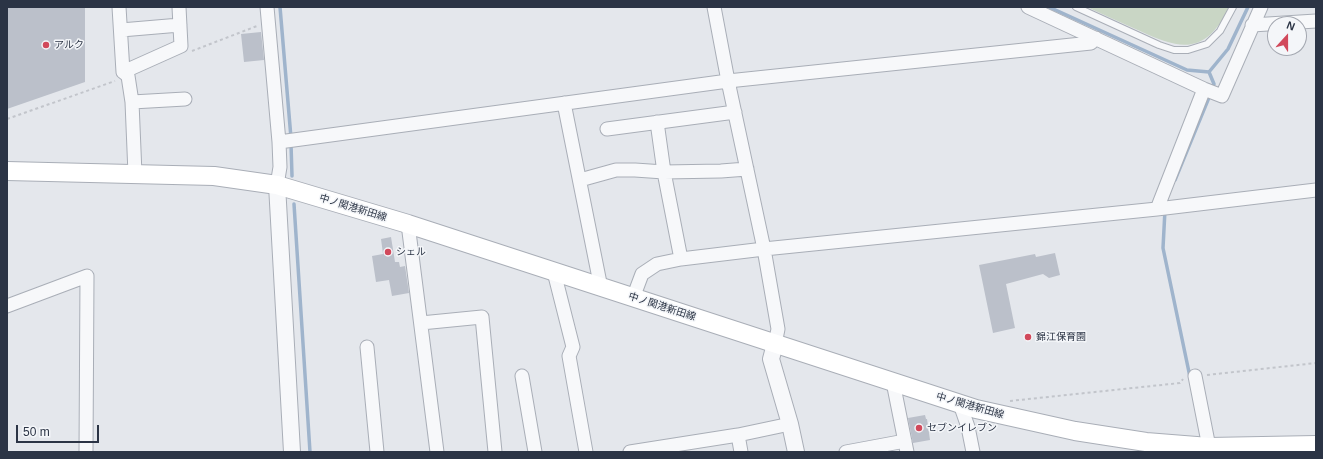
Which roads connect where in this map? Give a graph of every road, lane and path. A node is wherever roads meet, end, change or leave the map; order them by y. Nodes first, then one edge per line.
1 (119, 7) edge
2 (179, 7) edge
3 (267, 7) edge
4 (714, 7) edge
5 (1028, 7) edge
6 (1076, 7) edge
7 (1233, 7) edge
8 (1260, 7) edge
9 (1316, 21) edge
10 (180, 25) junction
11 (1252, 26) junction
12 (121, 30) junction
13 (1096, 38) junction
14 (123, 72) junction
15 (728, 81) junction
16 (1204, 89) junction
17 (184, 99) dead end
18 (132, 102) junction
19 (564, 103) junction
20 (735, 112) junction
21 (656, 122) junction
22 (608, 129) dead end
23 (279, 142) junction
24 (747, 169) junction
25 (7, 171) edge
26 (664, 172) junction
27 (135, 174) junction
28 (580, 180) junction
29 (277, 185) junction
30 (1316, 190) edge
31 (1157, 209) junction
32 (408, 224) junction
33 (764, 249) junction
34 (681, 259) junction
35 (554, 272) junction
36 (601, 288) junction
37 (633, 298) junction
38 (7, 306) edge
39 (421, 323) junction
40 (775, 344) junction
41 (367, 348) dead end
42 (1316, 363) edge
43 (522, 376) dead end
44 (1195, 376) junction
45 (893, 382) junction
46 (1009, 402) dead end
47 (960, 404) junction
48 (790, 424) junction
49 (738, 435) junction
50 (1316, 445) edge
51 (906, 446) edge
52 (1209, 446) junction
53 (86, 452) edge
54 (292, 452) edge
55 (378, 452) edge
56 (437, 452) edge
57 (495, 452) edge
58 (535, 452) edge
59 (586, 452) edge
60 (630, 452) edge
61 (741, 452) edge
62 (796, 452) edge
63 (846, 452) edge
64 (973, 452) edge

1 - 12 street
2 - 10 street
3 - 23 street
4 - 15 street
5 - 13 street
6 - 7 lane
8 - 11 street
9 - 11 street
10 - 12 street
10 - 14 street
11 - 16 street
12 - 14 street
13 - 15 street
13 - 16 street
14 - 18 street
15 - 19 street
15 - 20 street
16 - 31 street
17 - 18 street
18 - 27 street
19 - 23 street
19 - 28 street
20 - 21 street
20 - 24 street
21 - 22 street
21 - 26 street
23 - 29 street
24 - 26 street
24 - 33 street
25 - 27 main road, 中ノ関港新田線
26 - 28 street
26 - 34 street
27 - 29 main road, 中ノ関港新田線
28 - 36 street
29 - 32 main road, 中ノ関港新田線
29 - 54 street
30 - 31 street
31 - 33 street
32 - 35 main road, 中ノ関港新田線
32 - 39 street
33 - 34 street
33 - 40 street
34 - 37 street
35 - 36 main road, 中ノ関港新田線
35 - 59 street
36 - 37 main road, 中ノ関港新田線
37 - 40 main road, 中ノ関港新田線
38 - 53 street
39 - 56 street
39 - 57 street
40 - 45 main road, 中ノ関港新田線
40 - 48 street
41 - 55 street
42 - 44 path
43 - 58 street
44 - 46 path
44 - 52 street
45 - 47 main road, 中ノ関港新田線
45 - 51 street
47 - 52 main road, 中ノ関港新田線
47 - 64 street
48 - 49 street
48 - 62 street
49 - 60 street
49 - 61 street
50 - 52 main road, 中ノ関港新田線
51 - 63 street

